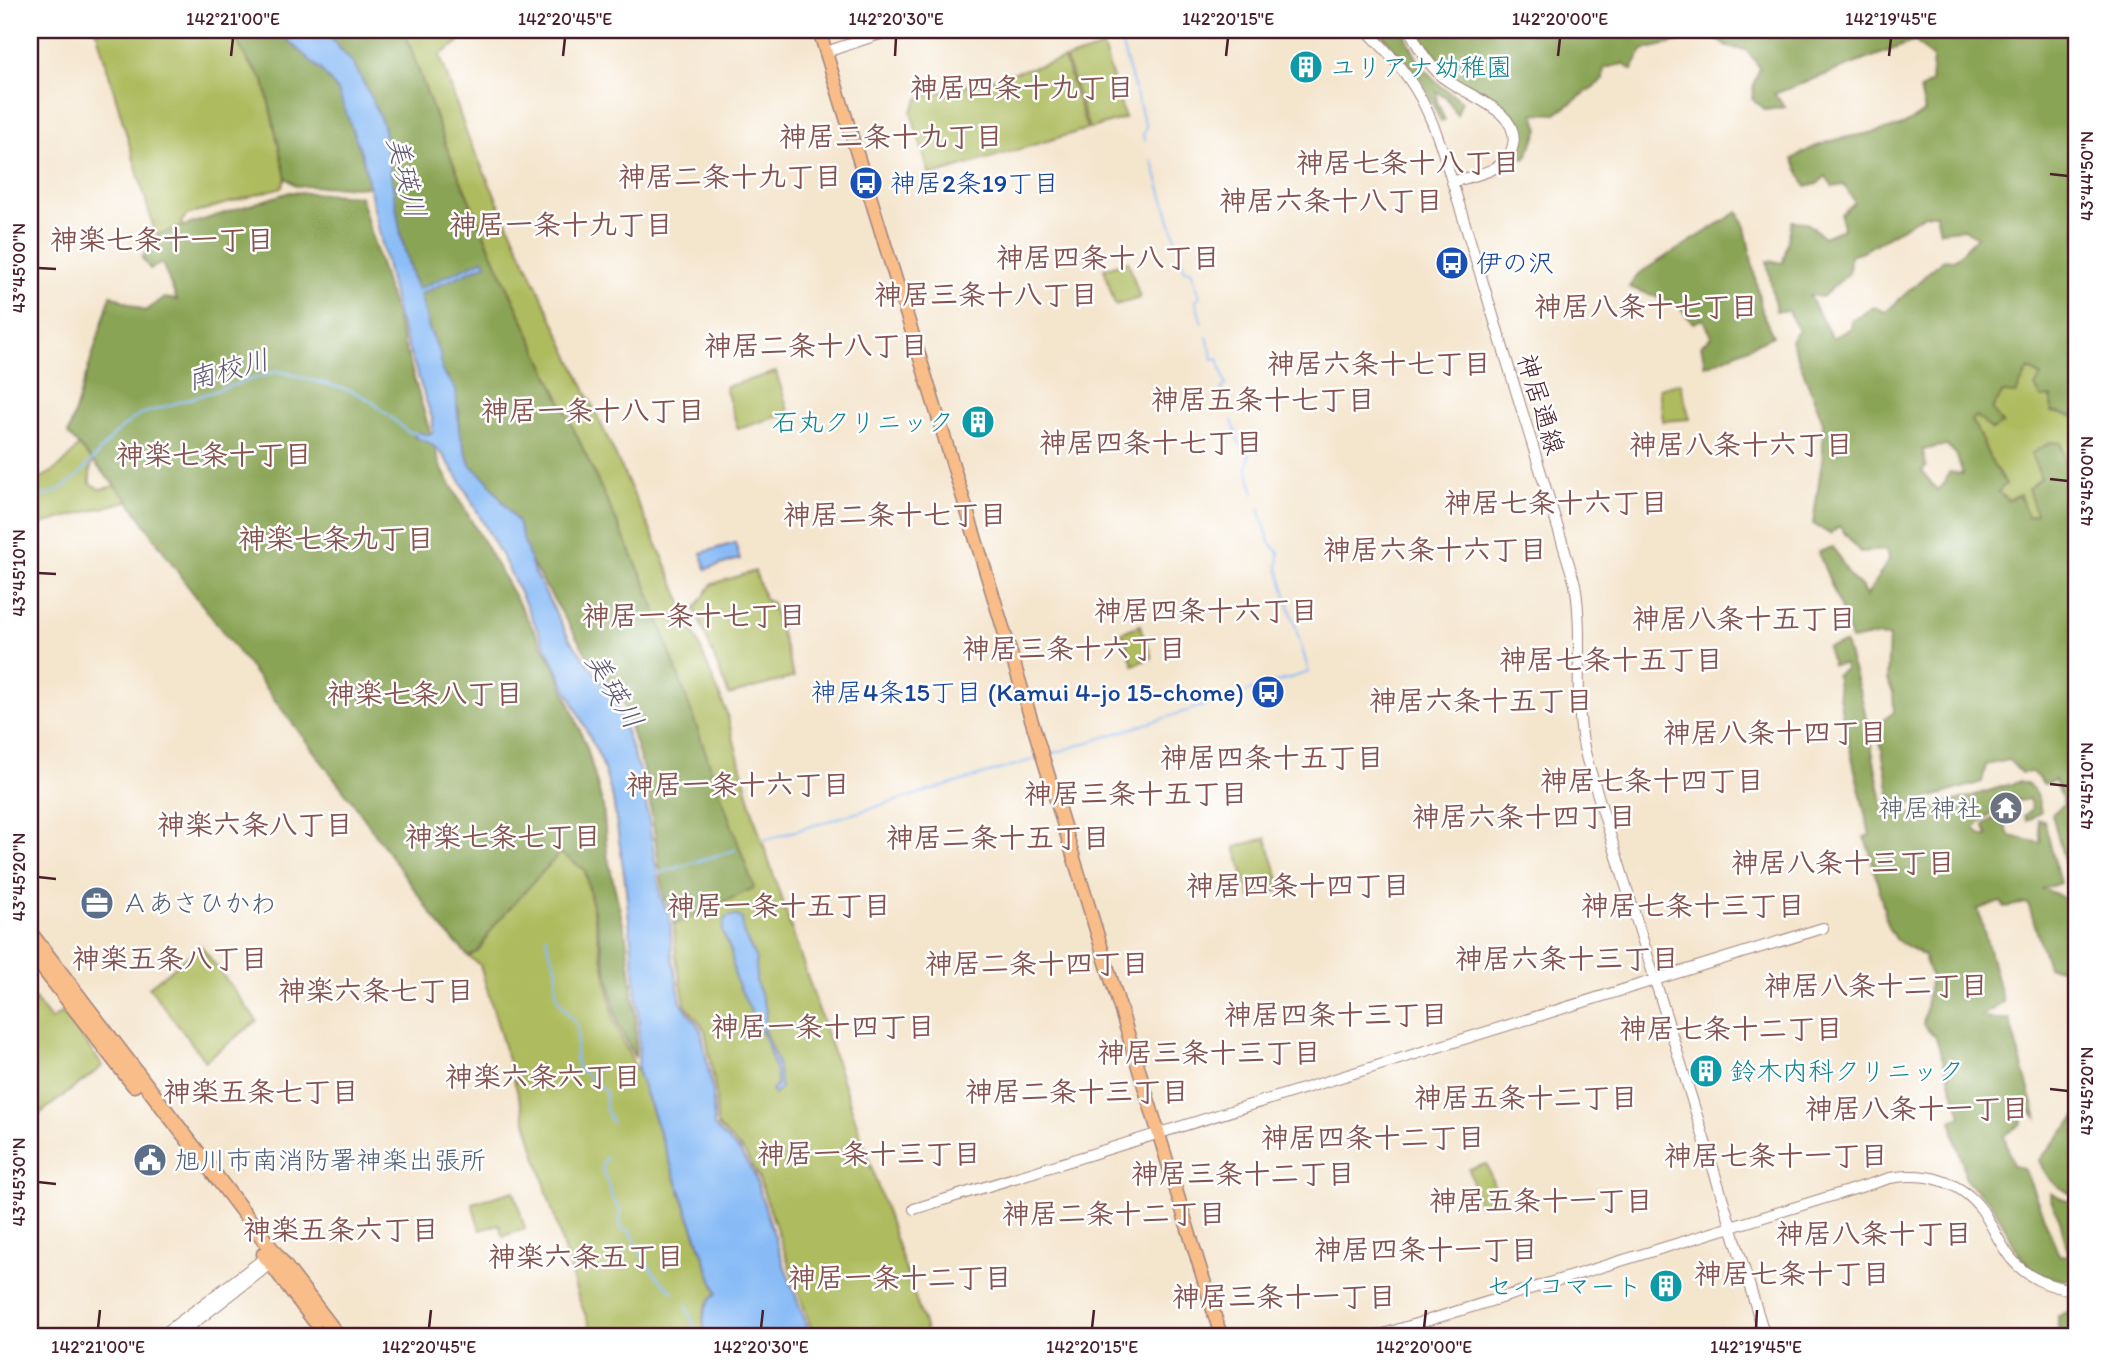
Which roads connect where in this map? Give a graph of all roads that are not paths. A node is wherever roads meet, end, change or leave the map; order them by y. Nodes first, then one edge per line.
1 (819, 30) edge
2 (892, 30) edge
3 (1366, 30) edge
4 (1410, 30) edge
5 (880, 32) edge
6 (826, 52) junction
7 (1452, 182) junction
8 (1822, 929) dead end
9 (30, 933) edge
10 (30, 951) edge
11 (1655, 981) junction
12 (1158, 1133) junction
13 (914, 1209) dead end
14 (1730, 1228) junction
15 (271, 1259) junction
16 (2076, 1290) edge
17 (161, 1336) edge
18 (177, 1336) edge
19 (327, 1336) edge
20 (338, 1336) edge
21 (1221, 1336) edge
22 (1377, 1336) edge
23 (1765, 1336) edge

1 - 6 main road
2 - 5 street
3 - 7 street, 神居通線
4 - 7 street
5 - 6 street
6 - 12 main road
7 - 11 street, 神居通線
8 - 11 street
9 - 15 highway
10 - 15 highway
11 - 12 street
11 - 14 street, 神居通線
12 - 13 street
12 - 21 main road
14 - 16 street
14 - 22 street
14 - 23 street, 神居通線
15 - 17 street
15 - 18 street
15 - 19 highway
15 - 20 highway

